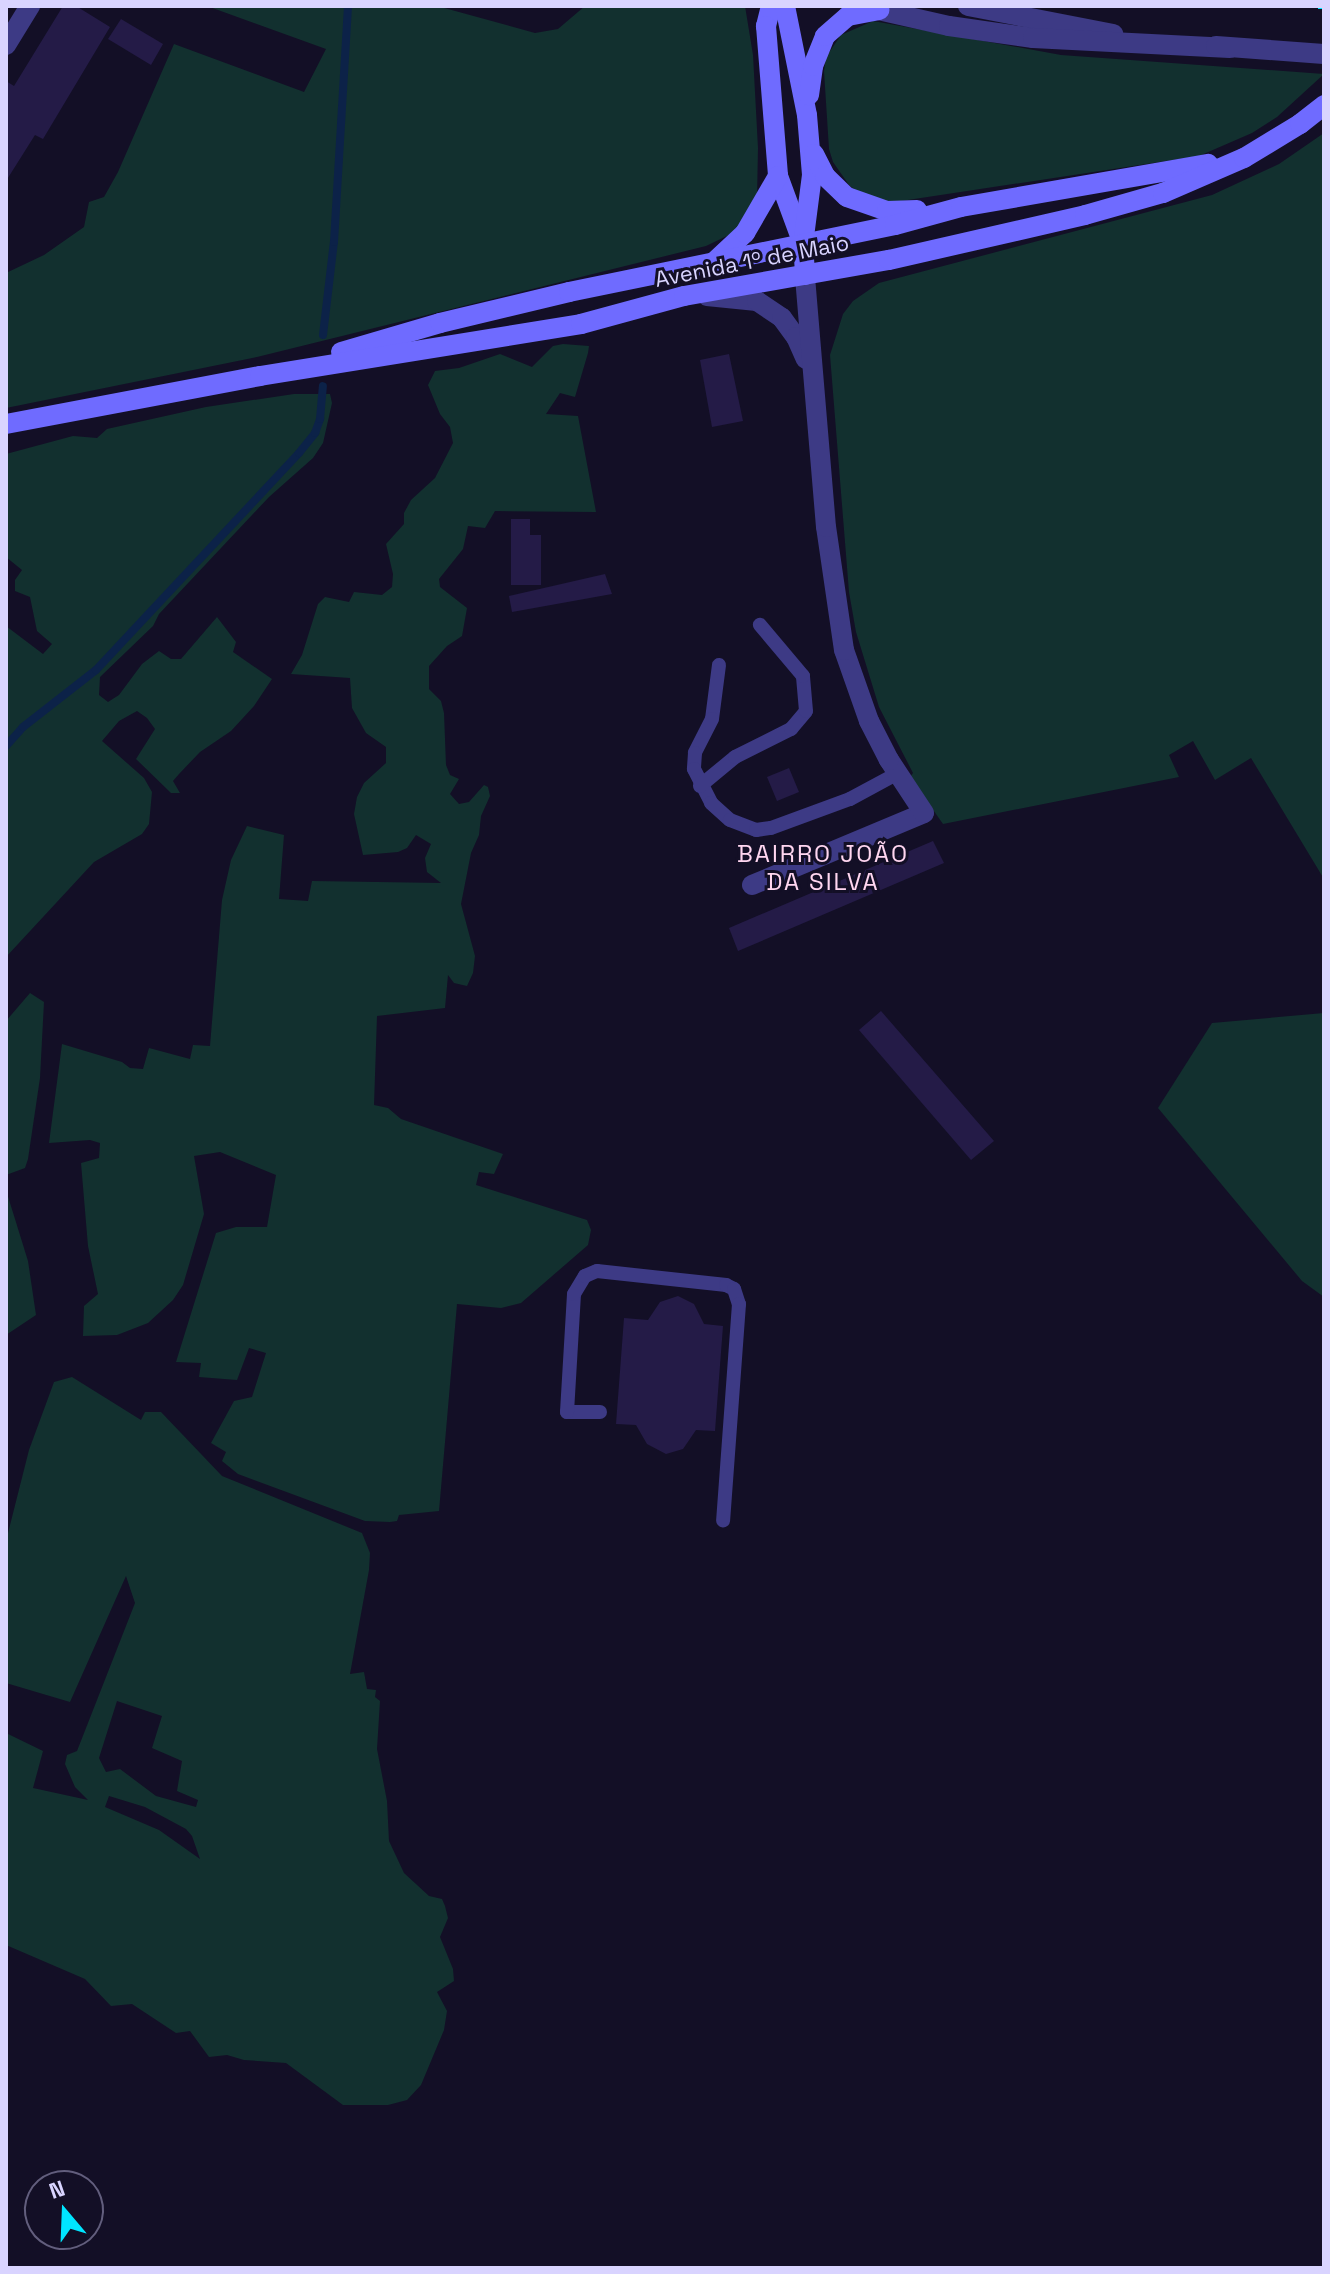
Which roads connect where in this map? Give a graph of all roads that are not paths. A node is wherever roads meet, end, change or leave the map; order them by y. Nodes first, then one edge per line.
1 (30, 6) edge
2 (771, 6) edge
3 (785, 6) edge
4 (968, 6) edge
5 (870, 8) edge
6 (6, 45) edge
7 (1230, 48) junction
8 (1324, 54) edge
9 (1324, 105) edge
10 (807, 115) junction
11 (809, 143) junction
12 (1244, 158) junction
13 (778, 176) junction
14 (961, 207) junction
15 (803, 244) junction
16 (713, 263) junction
17 (805, 275) junction
18 (684, 296) junction
19 (812, 373) junction
20 (260, 376) junction
21 (6, 424) edge
22 (760, 625) dead end
23 (719, 665) dead end
24 (898, 773) junction
25 (700, 786) junction
26 (752, 885) dead end
27 (600, 1412) dead end
28 (723, 1520) dead end

1 - 6 street
2 - 13 main road
3 - 10 main road
4 - 7 street
5 - 7 street
5 - 10 main road
7 - 8 street
9 - 12 main road, Avenida 1º de Maio
10 - 11 main road
11 - 14 main road
11 - 15 main road
12 - 14 main road, Avenida 1º de Maio
12 - 17 main road, Avenida 1º de Maio
13 - 15 main road
13 - 16 main road
14 - 15 main road, Avenida 1º de Maio
15 - 16 main road, Avenida 1º de Maio
15 - 17 main road
16 - 20 main road, Avenida 1º de Maio
17 - 18 main road, Avenida 1º de Maio
17 - 19 street
18 - 19 street
18 - 20 main road, Avenida 1º de Maio
19 - 24 street
20 - 21 main road, Avenida 1º de Maio
22 - 25 lane
23 - 25 lane
24 - 25 lane
24 - 26 street
27 - 28 lane

